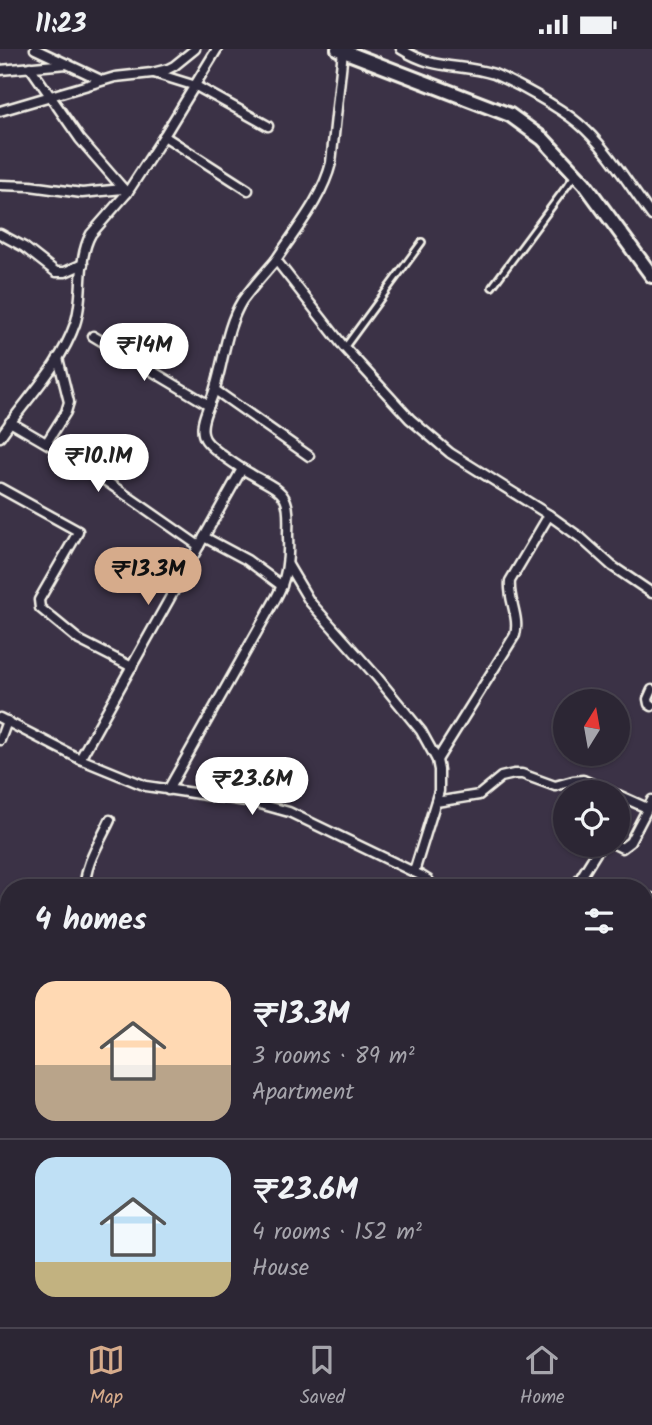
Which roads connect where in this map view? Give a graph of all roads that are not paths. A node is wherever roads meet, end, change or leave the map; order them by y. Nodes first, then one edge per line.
1 (35, 49) edge
2 (195, 49) edge
3 (218, 49) edge
4 (401, 49) edge
5 (341, 50) edge
6 (67, 64) junction
7 (30, 68) junction
8 (0, 70) edge
9 (152, 72) junction
10 (101, 80) junction
11 (196, 86) junction
12 (51, 96) junction
13 (0, 111) edge
14 (268, 126) dead end
15 (164, 136) junction
16 (576, 174) junction
17 (0, 185) edge
18 (248, 190) dead end
19 (125, 191) junction
20 (652, 216) edge
21 (0, 233) edge
22 (422, 242) dead end
23 (276, 260) junction
24 (83, 264) junction
25 (652, 277) edge
26 (492, 287) dead end
27 (93, 336) dead end
28 (344, 348) junction
29 (58, 358) junction
30 (215, 390) junction
31 (209, 405) junction
32 (10, 422) junction
33 (0, 436) edge
34 (47, 443) junction
35 (309, 456) dead end
36 (242, 469) junction
37 (0, 488) edge
38 (549, 515) junction
39 (204, 537) junction
40 (199, 546) junction
41 (288, 565) junction
42 (282, 586) junction
43 (652, 593) edge
44 (132, 667) junction
45 (652, 690) edge
46 (652, 706) edge
47 (3, 719) edge
48 (0, 740) edge
49 (80, 759) junction
50 (437, 760) junction
51 (553, 785) edge
52 (168, 790) junction
53 (652, 800) edge
54 (630, 801) edge
55 (436, 802) junction
56 (648, 809) junction
57 (110, 820) dead end
58 (630, 842) edge
59 (594, 857) edge
60 (414, 872) junction
61 (85, 879) edge
62 (426, 879) edge
63 (580, 879) edge

1 - 6 street
2 - 9 street
3 - 11 street
4 - 20 street
5 - 16 main road
5 - 23 street
6 - 7 street
6 - 10 street
7 - 8 street
7 - 12 street
9 - 10 street
9 - 11 street
10 - 12 street
11 - 14 street
11 - 15 street
12 - 13 street
12 - 19 street
15 - 18 street
15 - 19 street
16 - 25 main road
16 - 26 lane
17 - 19 street
19 - 24 street
21 - 24 street
22 - 28 lane
23 - 28 street
23 - 30 street
24 - 29 street
27 - 31 street
28 - 38 street
29 - 32 street
29 - 34 street
30 - 31 street
30 - 35 street
31 - 36 street
32 - 33 street
32 - 34 street
34 - 40 street
36 - 39 street
36 - 41 street
37 - 44 street
38 - 43 street
38 - 50 street
39 - 40 street
39 - 42 street
40 - 44 street
41 - 42 street
41 - 50 street
42 - 52 street
44 - 49 street
45 - 46 street
47 - 48 street
47 - 49 street
49 - 52 street
50 - 55 street
51 - 55 street
52 - 60 street
53 - 56 street
54 - 56 street
55 - 60 street
56 - 58 street
57 - 61 street
59 - 63 street
60 - 62 street

